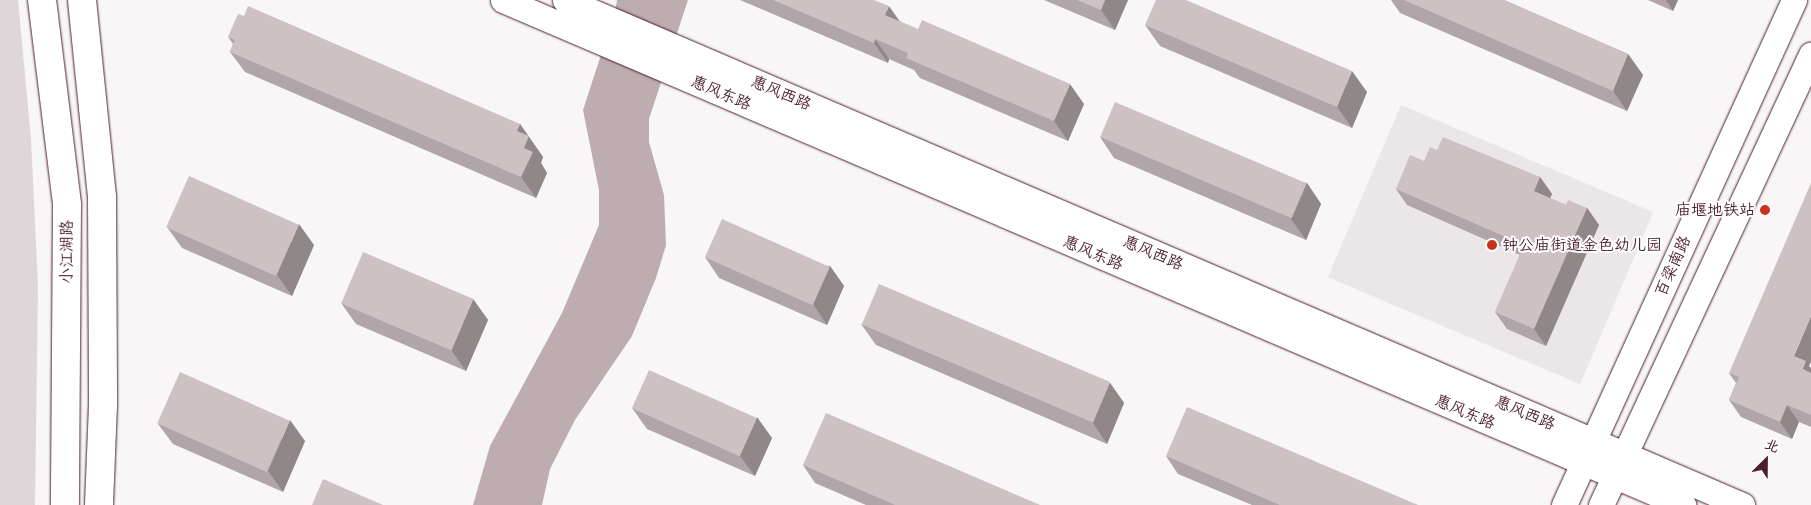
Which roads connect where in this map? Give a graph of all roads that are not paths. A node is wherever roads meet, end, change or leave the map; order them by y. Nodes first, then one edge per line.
1 (42, 0) edge
2 (82, 0) edge
3 (503, 0) edge
4 (565, 0) edge
5 (1794, 0) edge
6 (1811, 55) edge
7 (1588, 453) junction
8 (1619, 465) junction
9 (65, 505) edge
10 (99, 505) edge
11 (1564, 505) edge
12 (1602, 505) edge
13 (1683, 505) edge
14 (1742, 505) edge

1 - 9 main road, 小江湖路
2 - 10 main road
3 - 7 street, 惠风东路
4 - 7 street, 惠风西路
5 - 7 street, 百梁南路
6 - 8 street
7 - 8 street, 惠风东路
7 - 11 street, 百梁南路
8 - 12 street
8 - 13 street, 惠风东路
8 - 14 street

